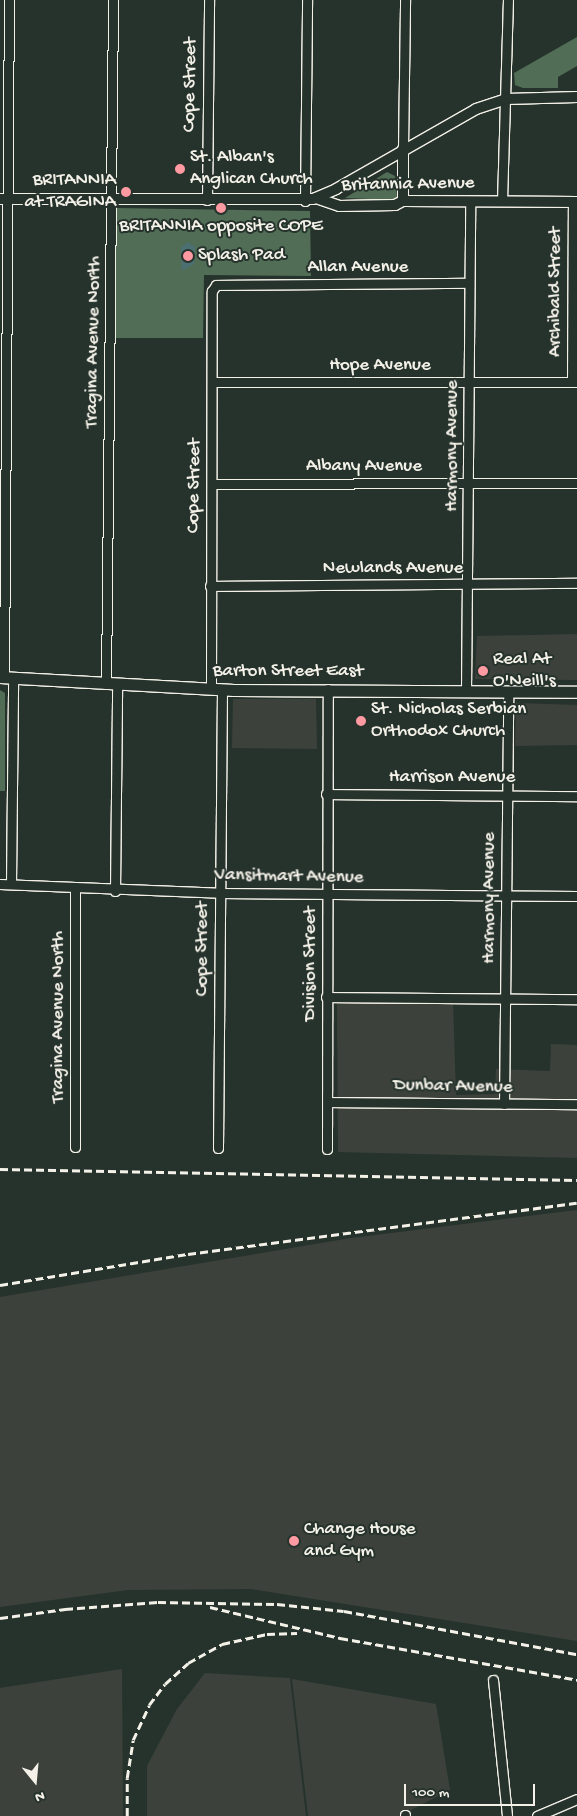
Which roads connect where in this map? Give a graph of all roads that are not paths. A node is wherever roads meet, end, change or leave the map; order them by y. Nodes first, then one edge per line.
1 (9, 0) edge
2 (113, 0) edge
3 (209, 0) edge
4 (307, 0) edge
5 (405, 0) edge
6 (508, 0) edge
7 (577, 97) edge
8 (506, 99) junction
9 (403, 150) junction
10 (316, 198) junction
11 (4, 199) edge
12 (112, 200) junction
13 (207, 200) junction
14 (305, 201) junction
15 (403, 201) junction
16 (470, 201) junction
17 (502, 201) junction
18 (575, 202) edge
19 (469, 284) junction
20 (216, 285) joint
21 (212, 382) junction
22 (574, 382) edge
23 (470, 383) junction
24 (468, 483) junction
25 (577, 483) edge
26 (212, 484) junction
27 (577, 583) edge
28 (468, 585) junction
29 (210, 586) junction
30 (6, 678) edge
31 (111, 685) junction
32 (217, 689) junction
33 (328, 689) junction
34 (466, 692) junction
35 (508, 692) junction
36 (577, 692) edge
37 (326, 794) junction
38 (507, 795) junction
39 (577, 796) edge
40 (0, 884) edge
41 (11, 884) junction
42 (75, 888) junction
43 (115, 891) junction
44 (220, 893) junction
45 (328, 894) junction
46 (506, 895) junction
47 (577, 896) edge
48 (326, 997) junction
49 (505, 997) junction
50 (577, 999) edge
51 (328, 1102) junction
52 (504, 1104) junction
53 (577, 1104) edge
54 (75, 1147) dead end
55 (218, 1148) dead end
56 (327, 1149) dead end
57 (493, 1680) dead end
58 (577, 1799) edge
59 (507, 1816) edge
60 (537, 1816) edge

1 - 11 street
2 - 12 street, Tragina Avenue North
3 - 13 street, Cope Street
4 - 14 street
5 - 9 street
6 - 8 street
7 - 8 street
8 - 9 street
8 - 17 street
9 - 10 street
9 - 15 street
10 - 14 street, Britannia Avenue
10 - 15 street, Britannia Avenue
11 - 12 street, Britannia Avenue
11 - 30 street
12 - 13 street, Britannia Avenue
12 - 31 street, Tragina Avenue North
13 - 14 street, Britannia Avenue
15 - 16 street, Britannia Avenue
16 - 17 street, Britannia Avenue
16 - 19 street, Harmony Avenue
17 - 18 street, Britannia Avenue
18 - 22 street, Archibald Street
19 - 20 street, Allan Avenue
19 - 23 street, Harmony Avenue
20 - 21 street, Cope Street
21 - 23 street, Hope Avenue
21 - 26 street, Cope Street
22 - 23 street, Hope Avenue
23 - 24 street, Harmony Avenue
24 - 25 street, Albany Avenue
24 - 26 street, Albany Avenue
24 - 28 street, Harmony Avenue
26 - 29 street, Cope Street
27 - 28 street, Newlands Avenue
28 - 29 street, Newlands Avenue
28 - 34 street, Harmony Avenue
29 - 32 street, Cope Street
30 - 31 main road, Barton Street East
30 - 41 street
31 - 32 main road, Barton Street East
31 - 43 street, Tragina Avenue North
32 - 33 main road, Barton Street East
32 - 44 street, Cope Street
33 - 34 main road, Barton Street East
33 - 37 street, Division Street
34 - 35 main road, Barton Street East
35 - 36 main road, Barton Street East
35 - 38 street, Harmony Avenue
37 - 38 street, Harrison Avenue
37 - 45 street, Division Street
38 - 39 street, Harrison Avenue
38 - 46 street, Harmony Avenue
40 - 41 street, Vansitmart Avenue
41 - 42 street, Vansitmart Avenue
42 - 43 street, Vansitmart Avenue
42 - 54 street, Tragina Avenue North
43 - 44 street, Vansitmart Avenue
44 - 45 street, Vansitmart Avenue
44 - 55 street, Cope Street
45 - 46 street, Vansitmart Avenue
45 - 48 street, Division Street
46 - 47 street, Vansitmart Avenue
46 - 49 street, Harmony Avenue
48 - 49 street
48 - 51 street, Division Street
49 - 50 street
49 - 52 street, Harmony Avenue
51 - 52 street, Dunbar Avenue
51 - 56 street, Division Street
52 - 53 street, Dunbar Avenue
57 - 59 street
58 - 60 street

